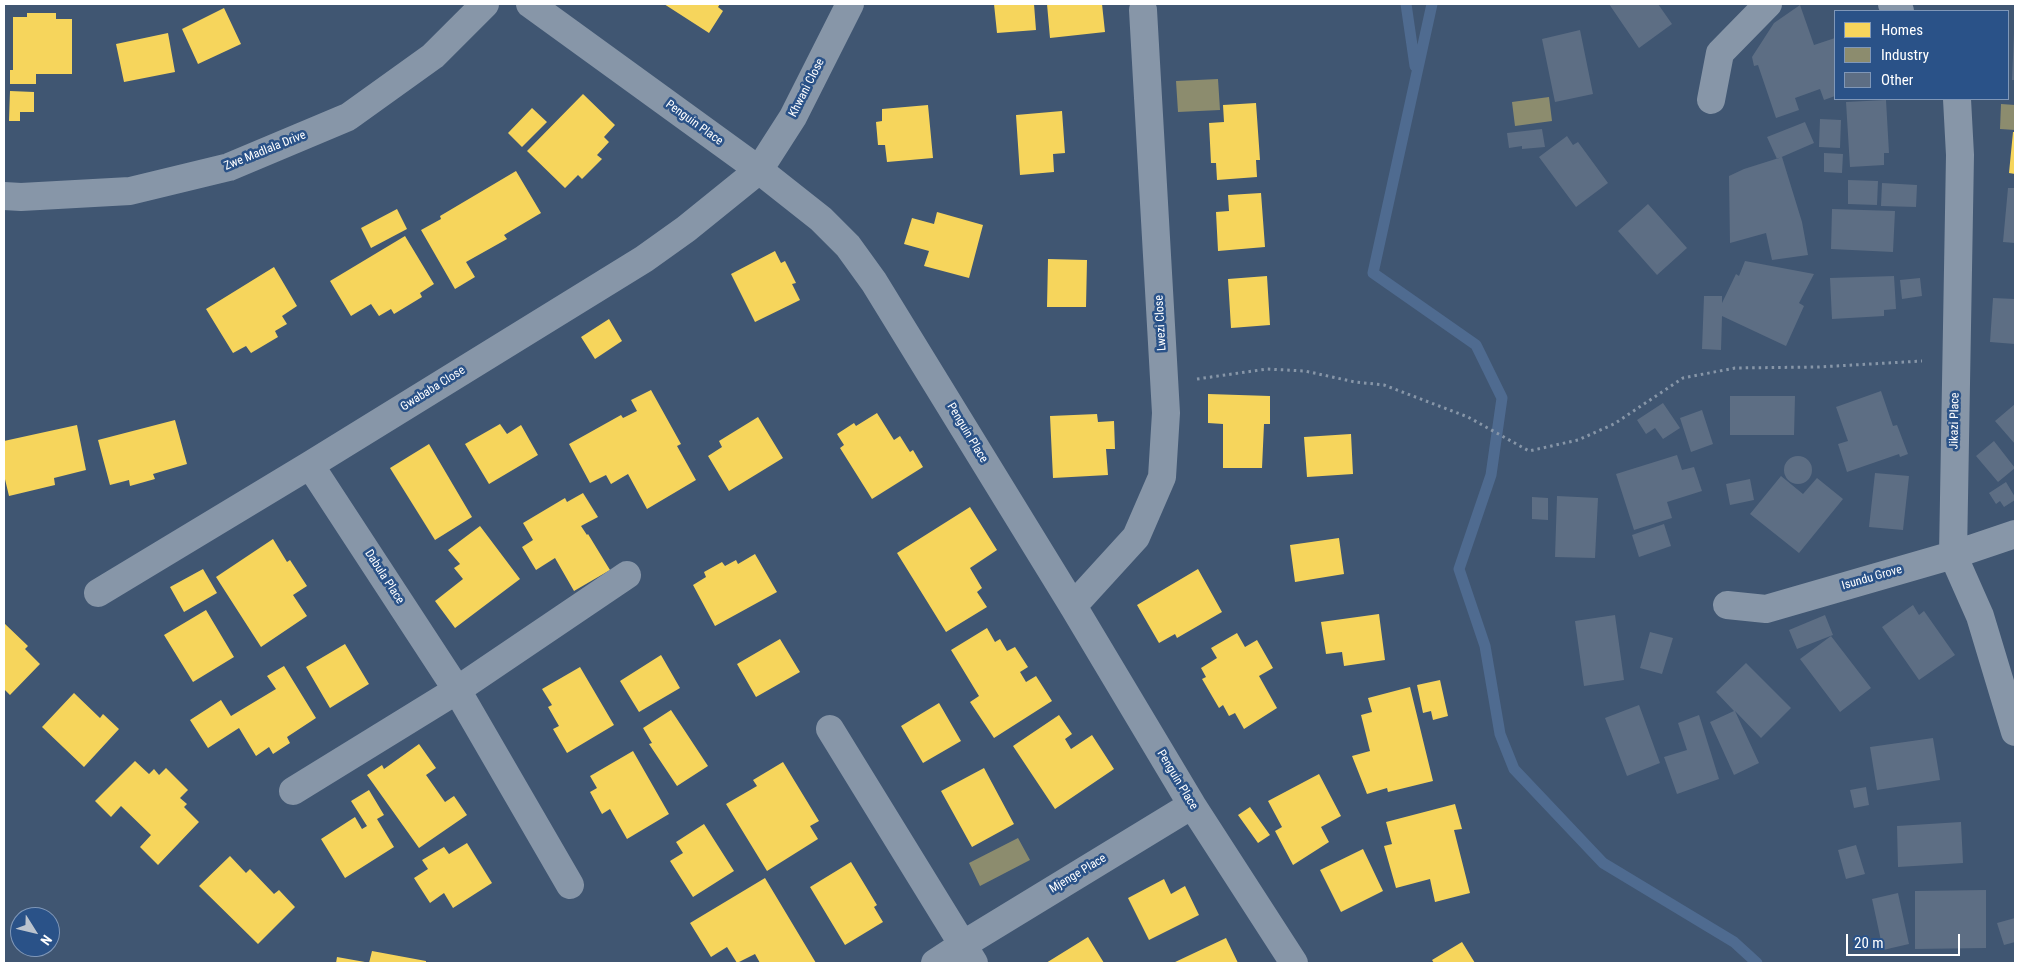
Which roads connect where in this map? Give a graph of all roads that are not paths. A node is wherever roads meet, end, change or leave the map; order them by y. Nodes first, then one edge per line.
1 (485, 4) edge
2 (530, 4) edge
3 (850, 4) edge
4 (1768, 4) edge
5 (1143, 10) dead end
6 (1711, 100) dead end
7 (1957, 100) edge
8 (758, 170) junction
9 (4, 196) edge
10 (310, 465) junction
11 (2015, 534) edge
12 (1953, 555) junction
13 (627, 575) dead end
14 (98, 594) dead end
15 (1727, 605) dead end
16 (1073, 606) junction
17 (457, 690) junction
18 (830, 728) dead end
19 (2015, 732) edge
20 (293, 791) dead end
21 (1192, 805) junction
22 (570, 885) dead end
23 (969, 954) edge
24 (935, 963) edge
25 (1294, 963) edge

1 - 9 street, Zwe Madlala Drive
2 - 8 street, Penguin Place
3 - 8 street, Khwani Close
4 - 6 street
5 - 16 street, Lwezi Close
7 - 12 street, Jikazi Place
8 - 10 street, Gwababa Close
8 - 16 street, Penguin Place
10 - 14 street, Gwababa Close
10 - 17 street, Dabula Place
11 - 12 street, Isundu Grove
12 - 15 street, Isundu Grove
12 - 19 street, Jikazi Place
13 - 17 street
16 - 21 street, Penguin Place
17 - 20 street
17 - 22 street, Dabula Place
18 - 23 street
21 - 23 street, Mjenge Place
21 - 25 street, Penguin Place
23 - 24 street, Mjenge Place

